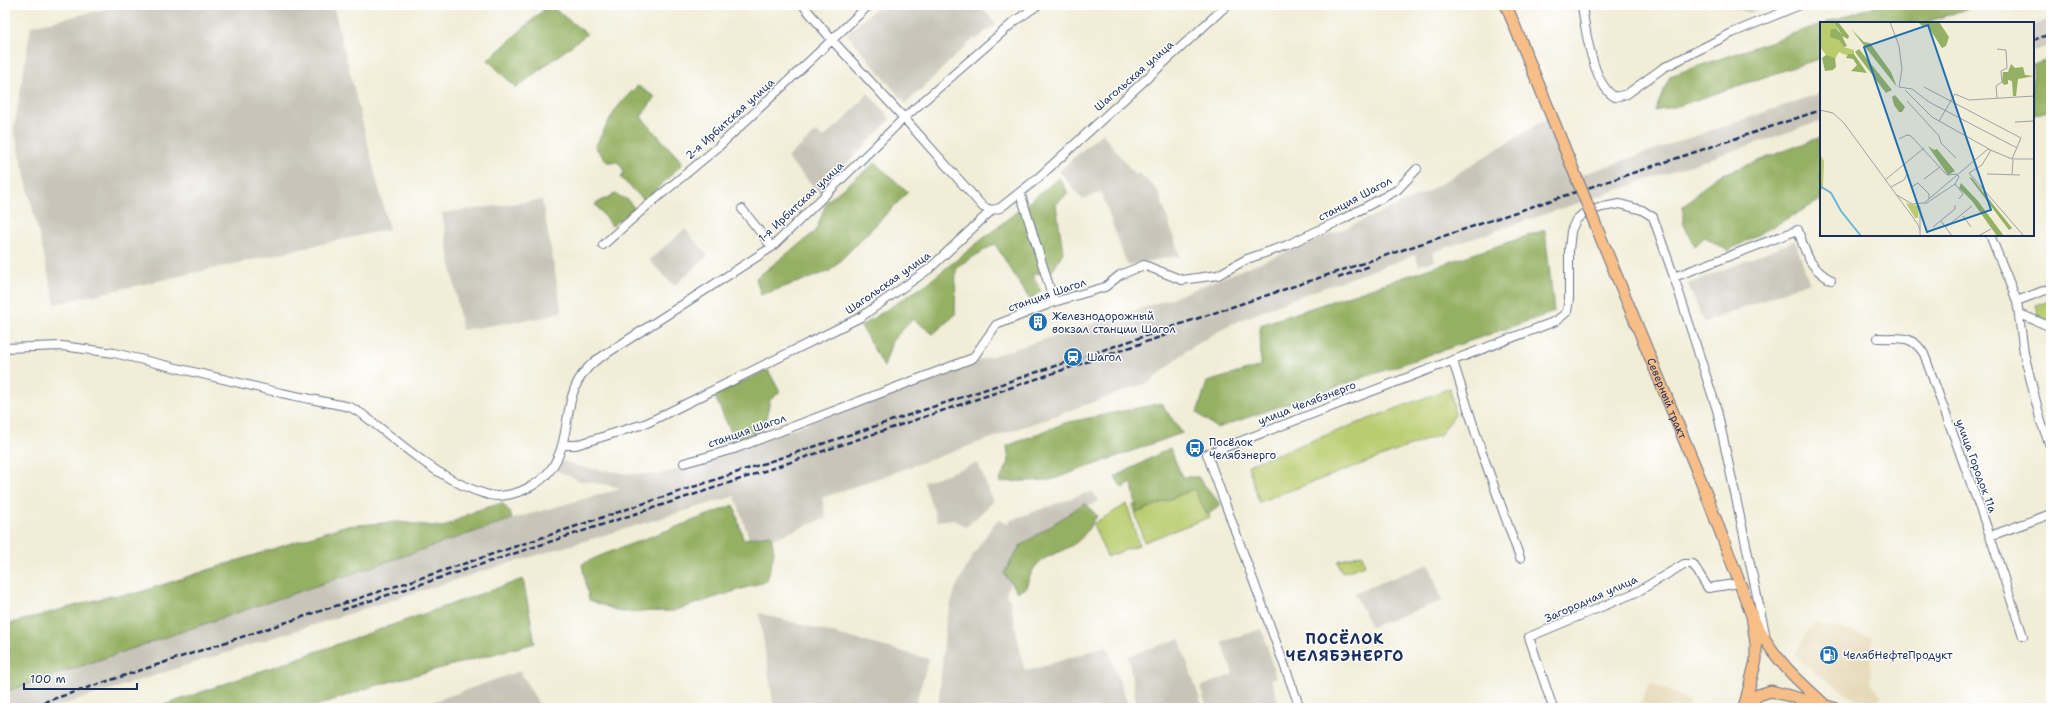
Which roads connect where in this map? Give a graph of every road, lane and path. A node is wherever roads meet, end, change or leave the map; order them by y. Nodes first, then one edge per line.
1 (803, 5) edge
2 (869, 5) edge
3 (1038, 5) edge
4 (1228, 5) edge
5 (1506, 5) edge
6 (1582, 5) edge
7 (1800, 5) edge
8 (832, 40) junction
9 (904, 118) junction
10 (1417, 169) dead end
11 (1020, 192) junction
12 (742, 209) dead end
13 (992, 210) junction
14 (1990, 236) edge
15 (603, 245) dead end
16 (772, 247) junction
17 (1674, 277) junction
18 (1831, 280) dead end
19 (2051, 288) edge
20 (2018, 301) junction
21 (1054, 302) junction
22 (2020, 314) junction
23 (2051, 327) edge
24 (1878, 338) dead end
25 (5, 348) edge
26 (1453, 362) junction
27 (562, 445) junction
28 (2051, 448) edge
29 (684, 463) dead end
30 (2051, 514) edge
31 (1990, 536) junction
32 (1520, 558) dead end
33 (1740, 583) junction
34 (1752, 616) junction
35 (2023, 636) dead end
36 (1769, 648) junction
37 (1830, 706) edge
38 (1300, 708) edge
39 (1553, 708) edge
40 (1745, 708) edge

1 - 8 street
2 - 8 street, 2-я Ирбитская улица
3 - 9 street, 1-я Ирбитская улица
4 - 11 street, Шагольская улица
5 - 33 main road, Северный тракт, bridge
6 - 7 street
8 - 9 street
8 - 15 street, 2-я Ирбитская улица
9 - 13 street
9 - 16 street, 1-я Ирбитская улица
10 - 21 street, станция Шагол
11 - 13 street, Шагольская улица
11 - 21 street
12 - 16 street
13 - 27 street, Шагольская улица
14 - 20 street
16 - 27 street, 1-я Ирбитская улица
17 - 18 street
17 - 26 street, улица Челябэнерго
17 - 36 street
19 - 20 street
20 - 22 street
21 - 29 street, станция Шагол
22 - 23 street
22 - 28 street
24 - 31 street, улица Городок 11а
25 - 27 street, 1-я Ирбитская улица
26 - 32 street
26 - 38 street, улица Челябэнерго
30 - 31 street
31 - 35 street, улица Городок 11а
33 - 34 main road, Северный тракт
33 - 39 street, Загородная улица
34 - 36 main road
34 - 40 main road, Северный тракт
36 - 37 main road
37 - 40 main road

